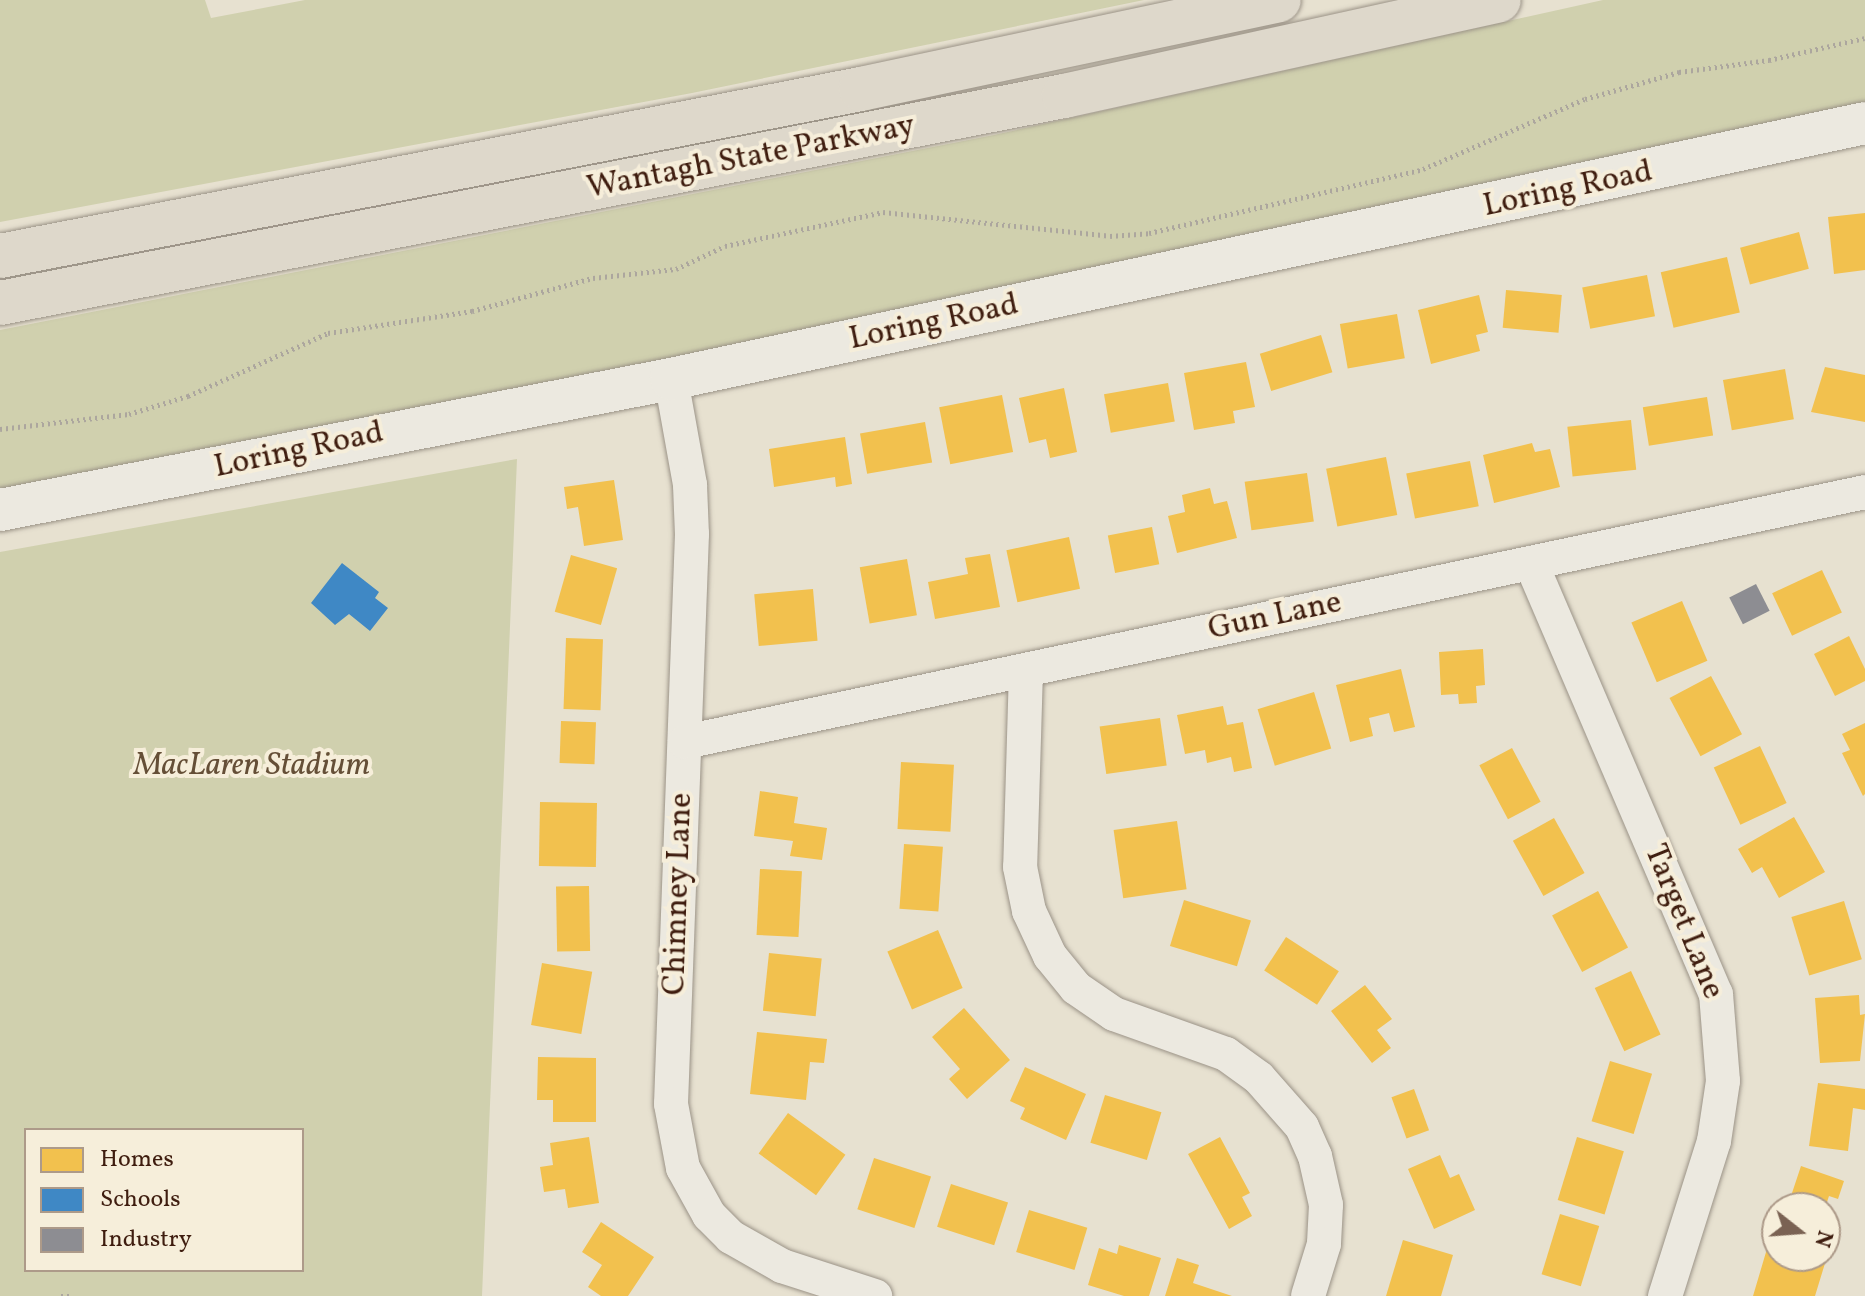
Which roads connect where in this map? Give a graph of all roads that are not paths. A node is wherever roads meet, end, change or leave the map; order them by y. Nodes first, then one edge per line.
1 (1279, 0) edge
2 (1499, 0) edge
3 (1865, 123) edge
4 (0, 256) edge
5 (0, 303) edge
6 (671, 379) junction
7 (1863, 498) edge
8 (0, 510) edge
9 (1531, 563) junction
10 (1026, 670) junction
11 (685, 742) junction
12 (875, 1296) edge
13 (1308, 1296) edge
14 (1665, 1296) edge

1 - 4 highway, Wantagh State Parkway
2 - 5 highway, Wantagh State Parkway
3 - 6 street, Loring Road
6 - 8 street, Loring Road
6 - 11 street, Chimney Lane
7 - 9 street, Gun Lane
9 - 10 street, Gun Lane
9 - 14 street, Target Lane
10 - 11 street, Gun Lane
10 - 13 street
11 - 12 street, Chimney Lane

